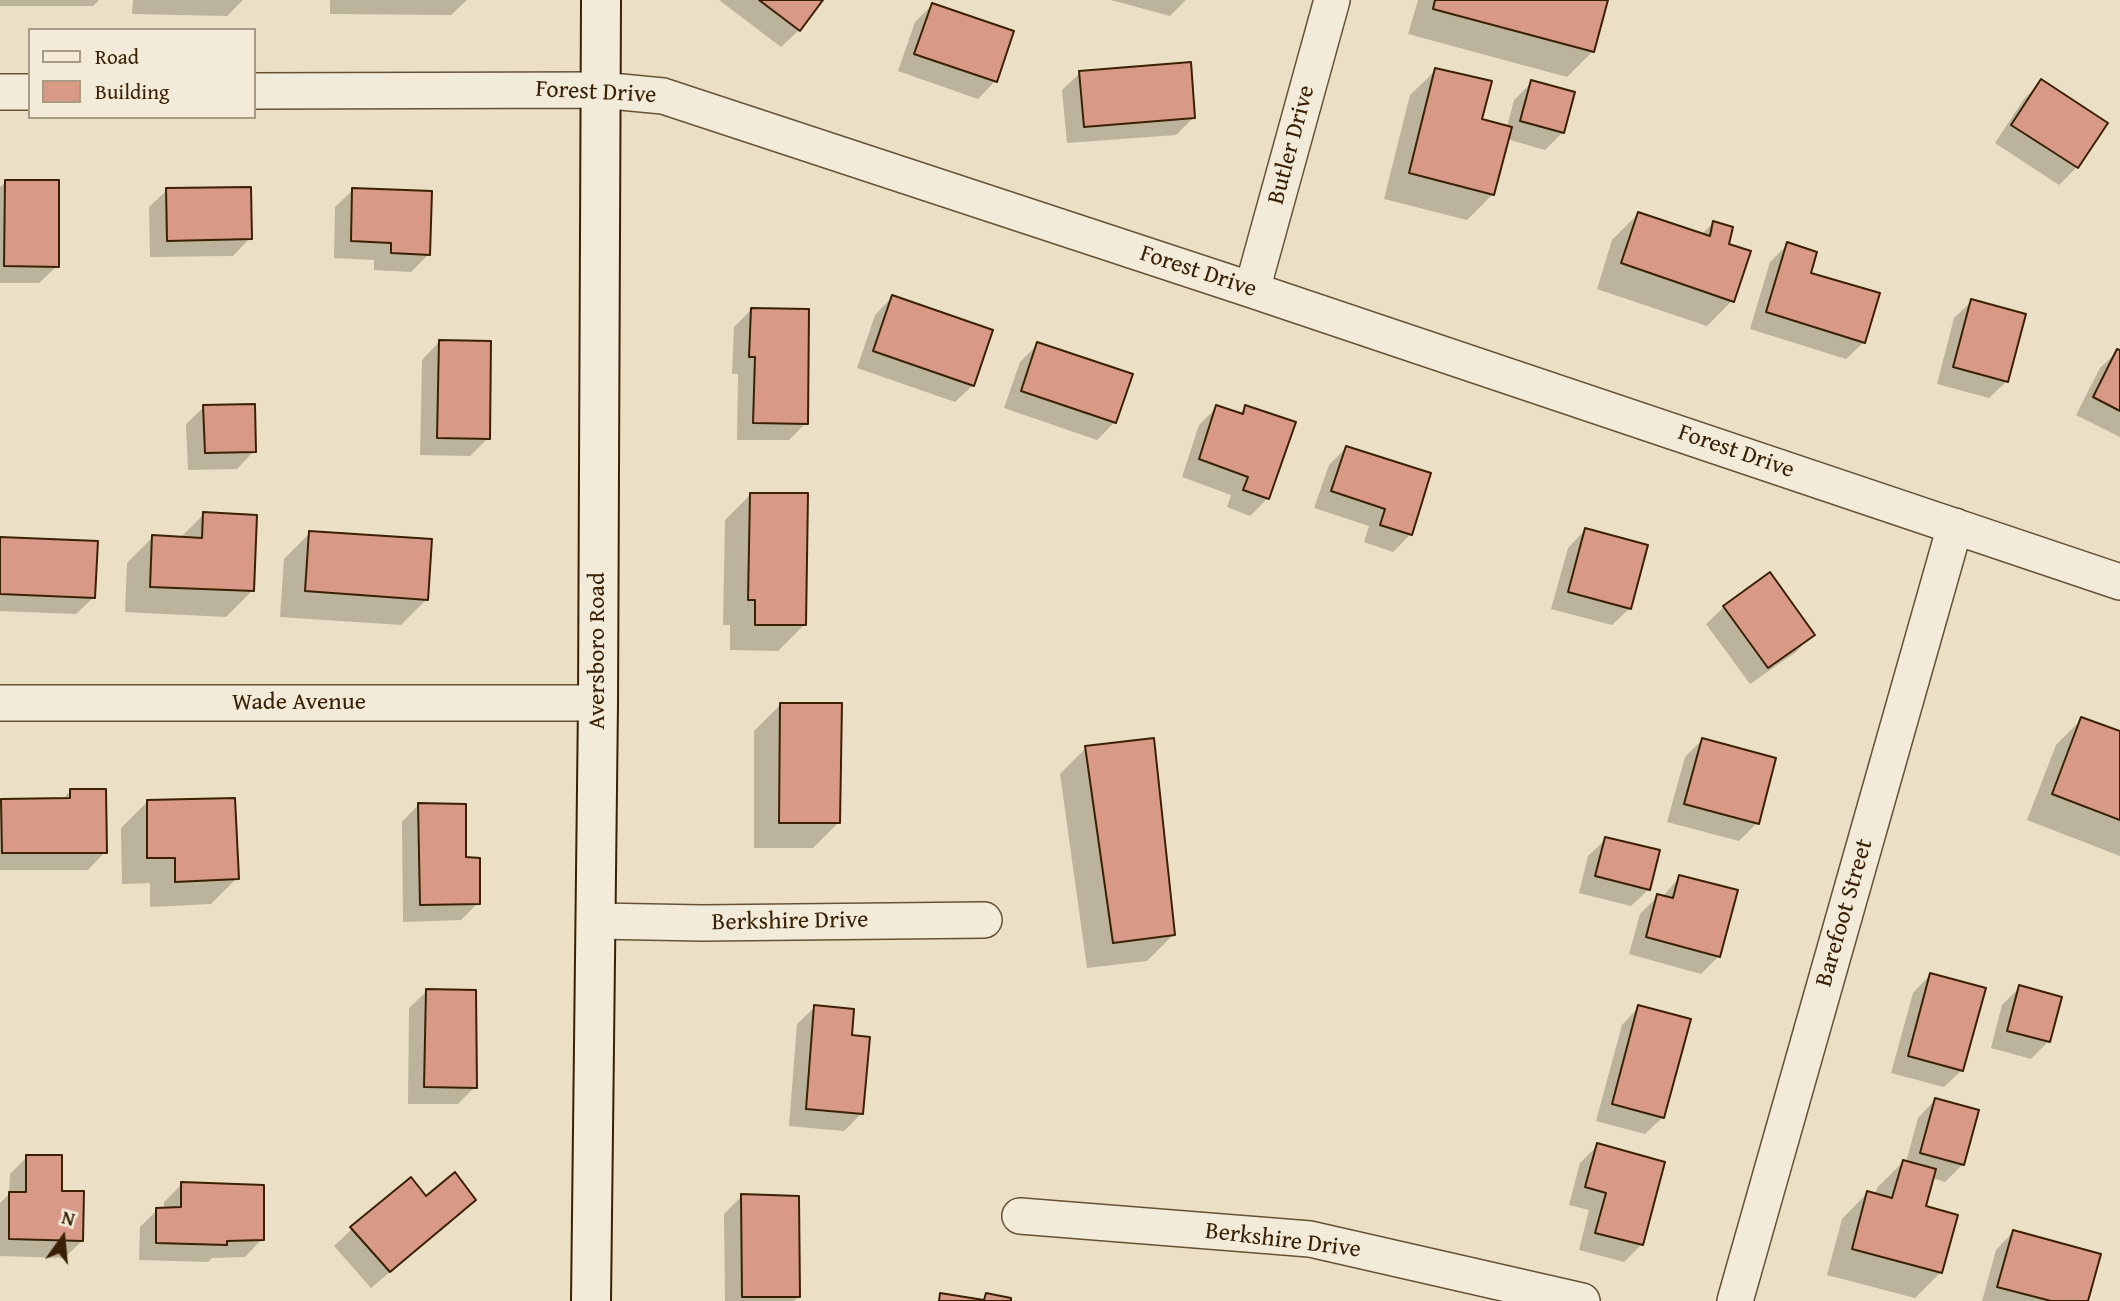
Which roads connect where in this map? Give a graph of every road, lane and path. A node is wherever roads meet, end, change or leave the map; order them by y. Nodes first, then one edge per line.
1 (601, 0) edge
2 (1332, 0) edge
3 (600, 89) junction
4 (256, 91) edge
5 (0, 92) edge
6 (28, 92) edge
7 (1252, 290) junction
8 (1955, 526) junction
9 (2120, 582) edge
10 (0, 703) edge
11 (598, 703) junction
12 (984, 920) dead end
13 (596, 921) junction
14 (1020, 1216) dead end
15 (591, 1301) edge
16 (1582, 1301) edge
17 (1735, 1301) edge

1 - 3 street, Aversboro Road
2 - 7 street, Butler Drive
3 - 4 street, Forest Drive
3 - 7 street, Forest Drive
3 - 11 street, Aversboro Road
5 - 6 street
7 - 8 street, Forest Drive
8 - 9 street, Forest Drive
8 - 17 street, Barefoot Street
10 - 11 street, Wade Avenue
11 - 13 street, Aversboro Road
12 - 13 street, Berkshire Drive
13 - 15 street, Aversboro Road
14 - 16 street, Berkshire Drive

